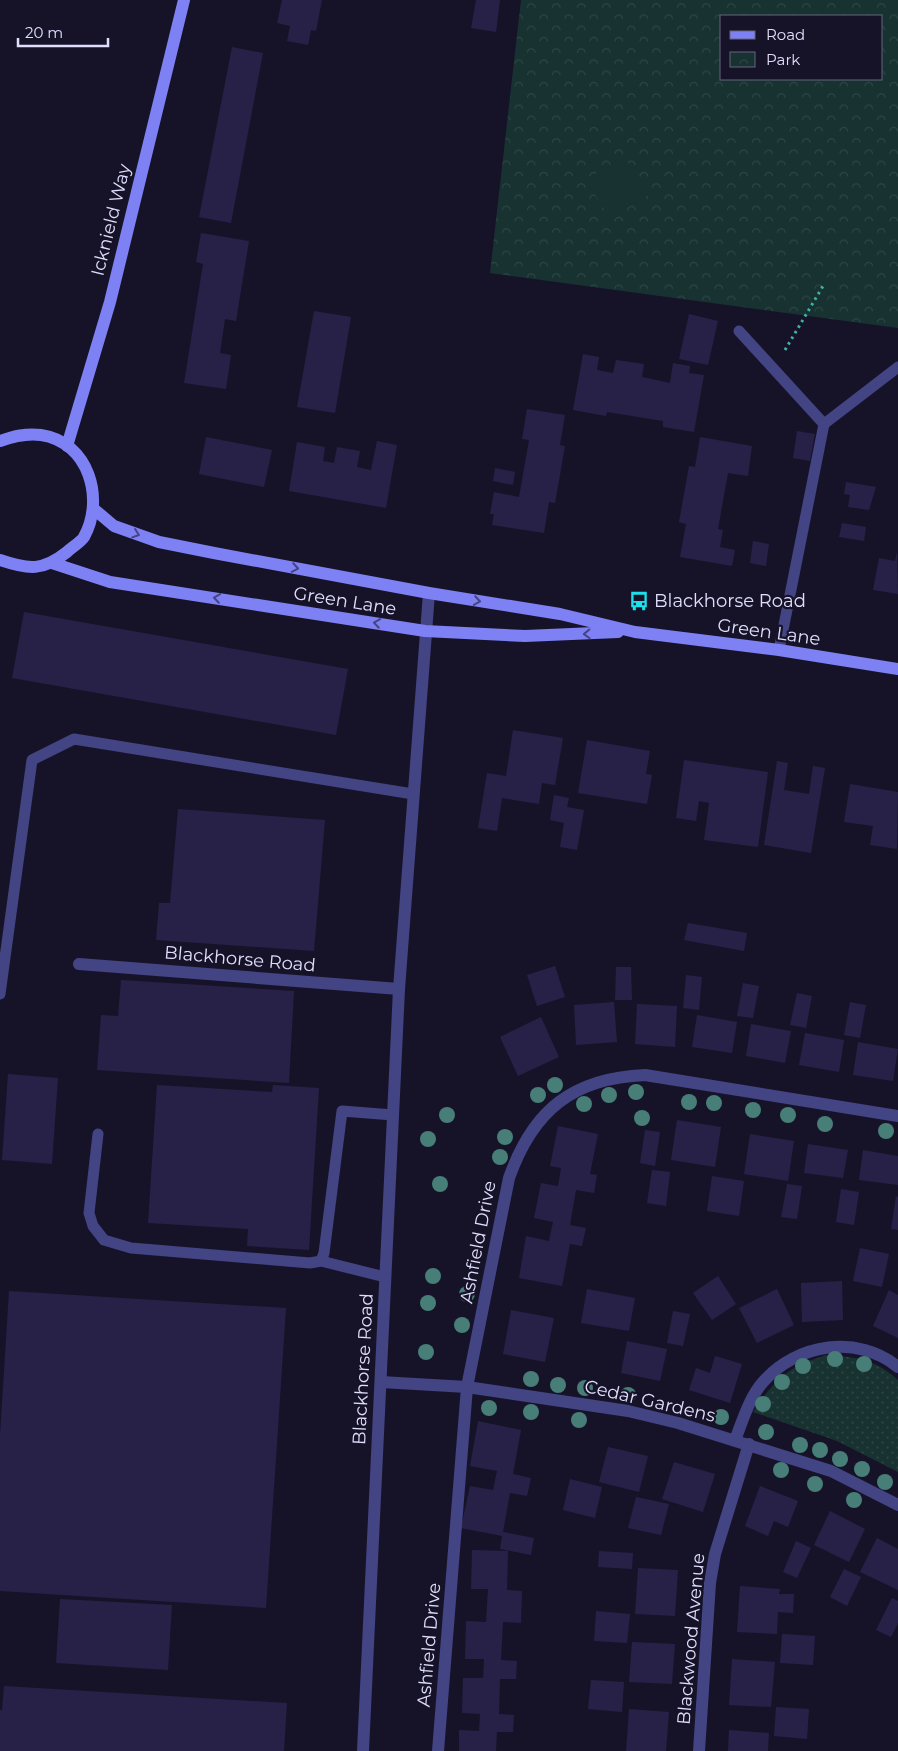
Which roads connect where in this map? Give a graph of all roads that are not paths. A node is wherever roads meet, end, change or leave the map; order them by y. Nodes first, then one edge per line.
1 (184, 0) edge
2 (739, 331) dead end
3 (898, 367) edge
4 (824, 424) junction
5 (0, 441) edge
6 (67, 446) junction
7 (95, 510) junction
8 (0, 560) edge
9 (52, 563) junction
10 (429, 593) junction
11 (425, 631) junction
12 (636, 632) junction
13 (779, 650) junction
14 (898, 669) edge
15 (414, 794) junction
16 (79, 964) dead end
17 (399, 989) junction
18 (0, 994) edge
19 (393, 1115) junction
20 (898, 1116) edge
21 (98, 1134) dead end
22 (321, 1261) junction
23 (385, 1277) junction
24 (898, 1367) edge
25 (381, 1382) junction
26 (467, 1387) junction
27 (735, 1440) junction
28 (748, 1444) junction
29 (898, 1505) edge
30 (363, 1751) edge
31 (438, 1751) edge
32 (699, 1751) edge

1 - 6 street, Icknield Way
2 - 4 lane
3 - 4 lane
4 - 13 lane
5 - 6 street
6 - 7 street
7 - 9 street, Green Lane
7 -> 10 street, Green Lane
8 - 9 street, Green Lane
11 -> 9 street, Green Lane
10 - 11 street, Blackhorse Road
10 -> 12 street, Green Lane
12 -> 11 street, Green Lane
11 - 15 street, Blackhorse Road
12 - 13 street, Green Lane
13 - 14 street, Green Lane
15 - 17 street, Blackhorse Road
15 - 18 lane
16 - 17 street, Blackhorse Road
17 - 19 street, Blackhorse Road
19 - 22 lane
19 - 23 street, Blackhorse Road
20 - 26 street, Ashfield Drive
21 - 22 lane
22 - 23 lane
23 - 25 street, Blackhorse Road
24 - 27 street
25 - 26 street, Cedar Gardens
25 - 30 street, Blackhorse Road
26 - 27 street, Cedar Gardens
26 - 31 street, Ashfield Drive
27 - 28 street, Cedar Gardens
28 - 29 street, Cedar Gardens
28 - 32 street, Blackwood Avenue

